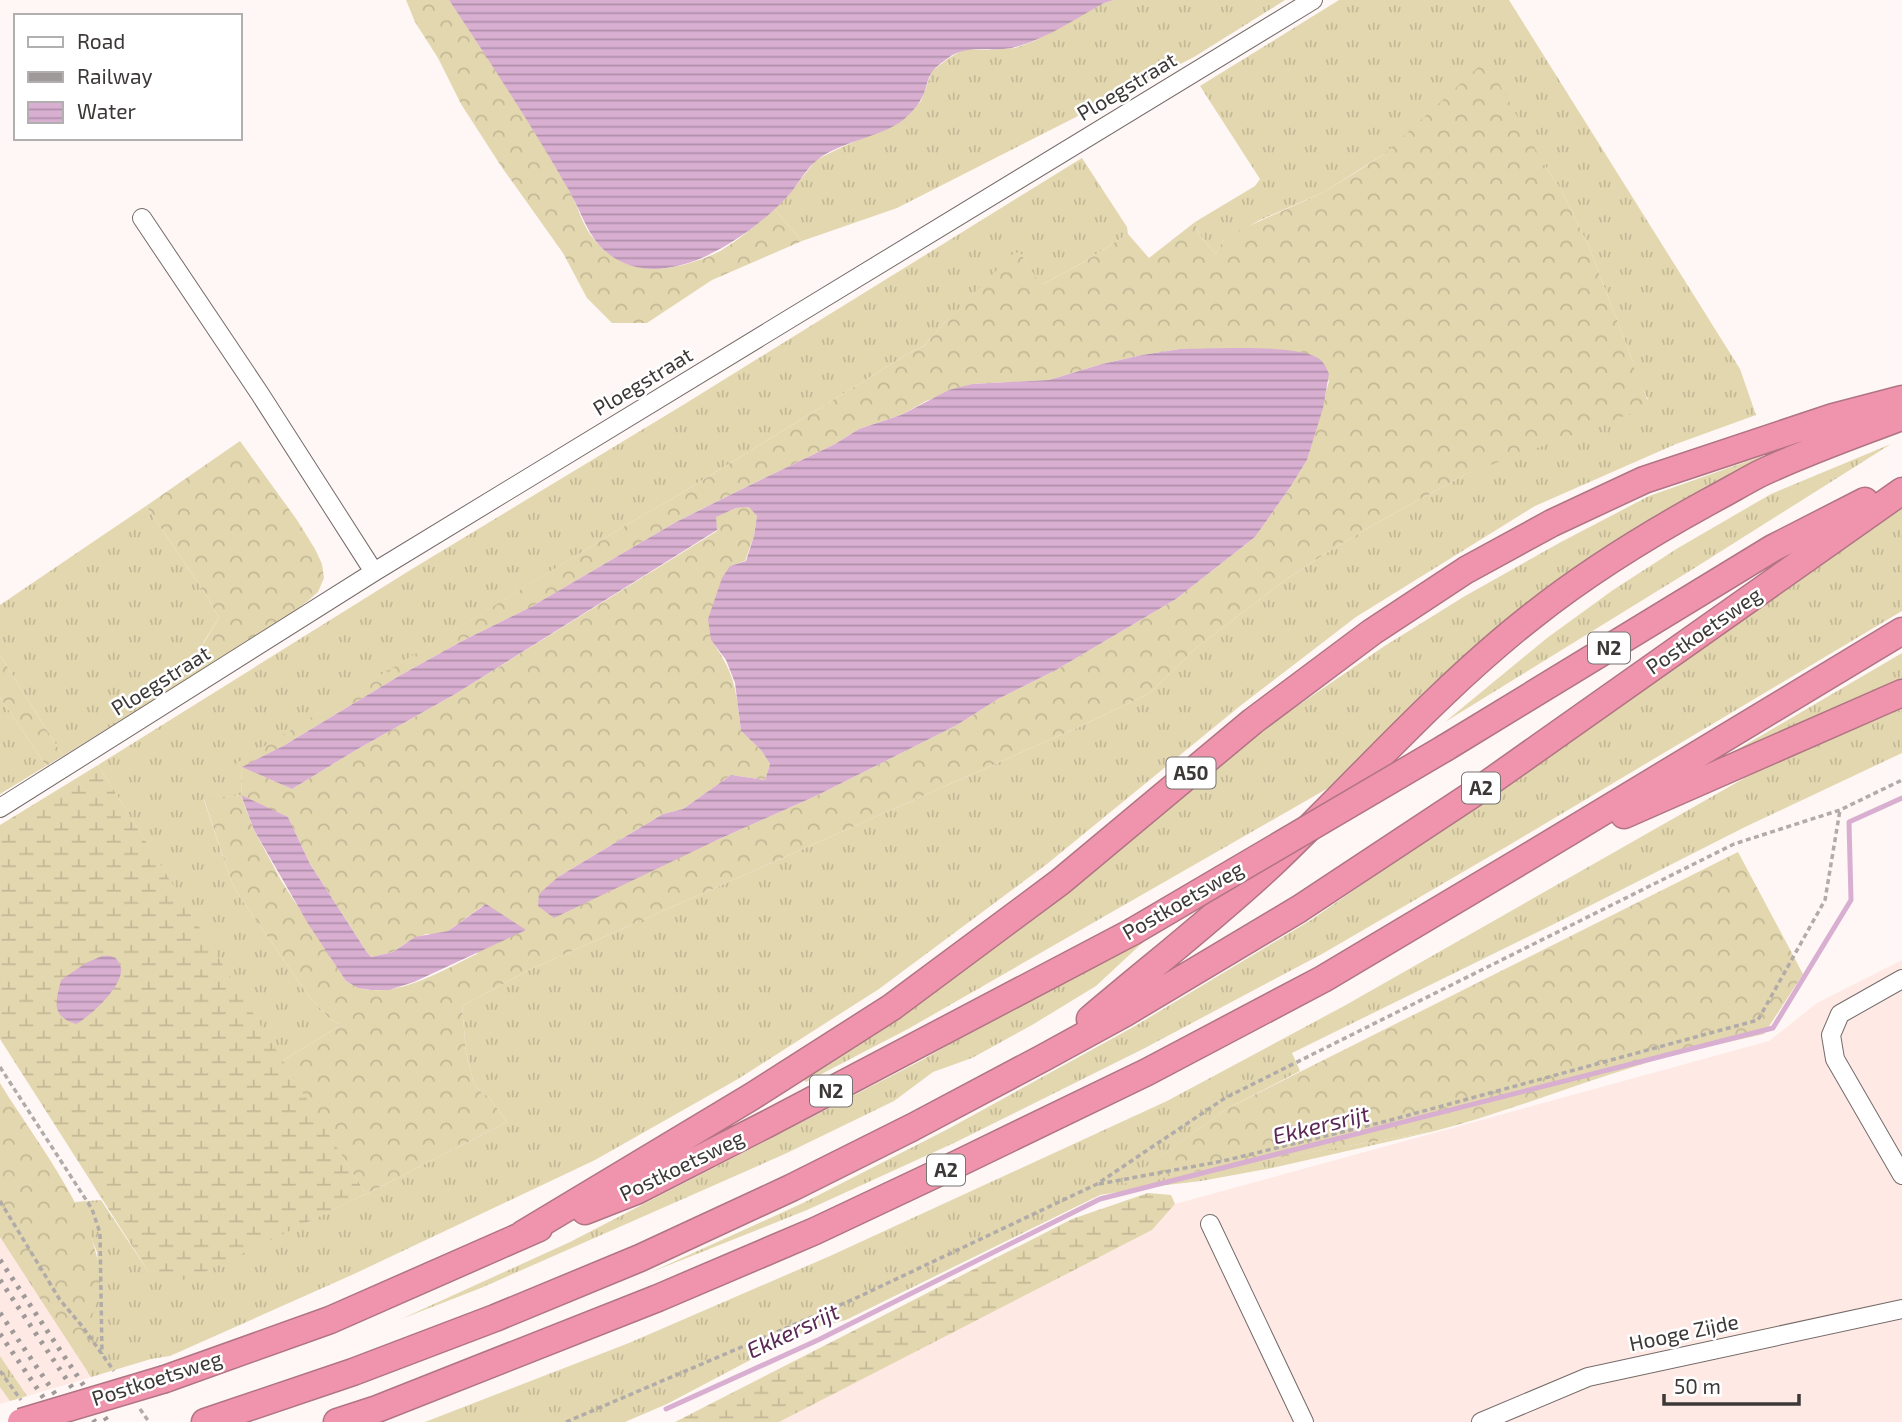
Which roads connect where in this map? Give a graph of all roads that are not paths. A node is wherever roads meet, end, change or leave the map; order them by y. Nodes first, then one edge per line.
1 (1312, 0) edge
2 (142, 218) dead end
3 (1902, 399) edge
4 (1902, 417) edge
5 (1902, 483) edge
6 (1902, 491) edge
7 (374, 572) junction
8 (1902, 631) edge
9 (1902, 692) edge
10 (0, 808) edge
11 (1526, 858) junction
12 (1902, 979) edge
13 (1043, 1058) junction
14 (1902, 1175) edge
15 (1210, 1224) dead end
16 (523, 1234) junction
17 (1902, 1309) edge
18 (22, 1413) edge
19 (205, 1422) edge
20 (337, 1422) edge
21 (1304, 1422) edge
22 (1481, 1422) edge

1 - 7 street, Ploegstraat
2 - 7 street
3 - 16 highway, A50
4 - 13 highway, Postkoetsweg
5 - 16 highway, Postkoetsweg / N2, bridge
6 - 13 highway, Postkoetsweg / A2
7 - 10 street, Ploegstraat
8 - 11 highway
9 - 11 highway, A2
11 - 20 highway, A2
12 - 14 street
13 - 19 highway, Postkoetsweg / A2
15 - 21 street
16 - 18 highway, Postkoetsweg / N2, bridge
17 - 22 street, Hooge Zijde

